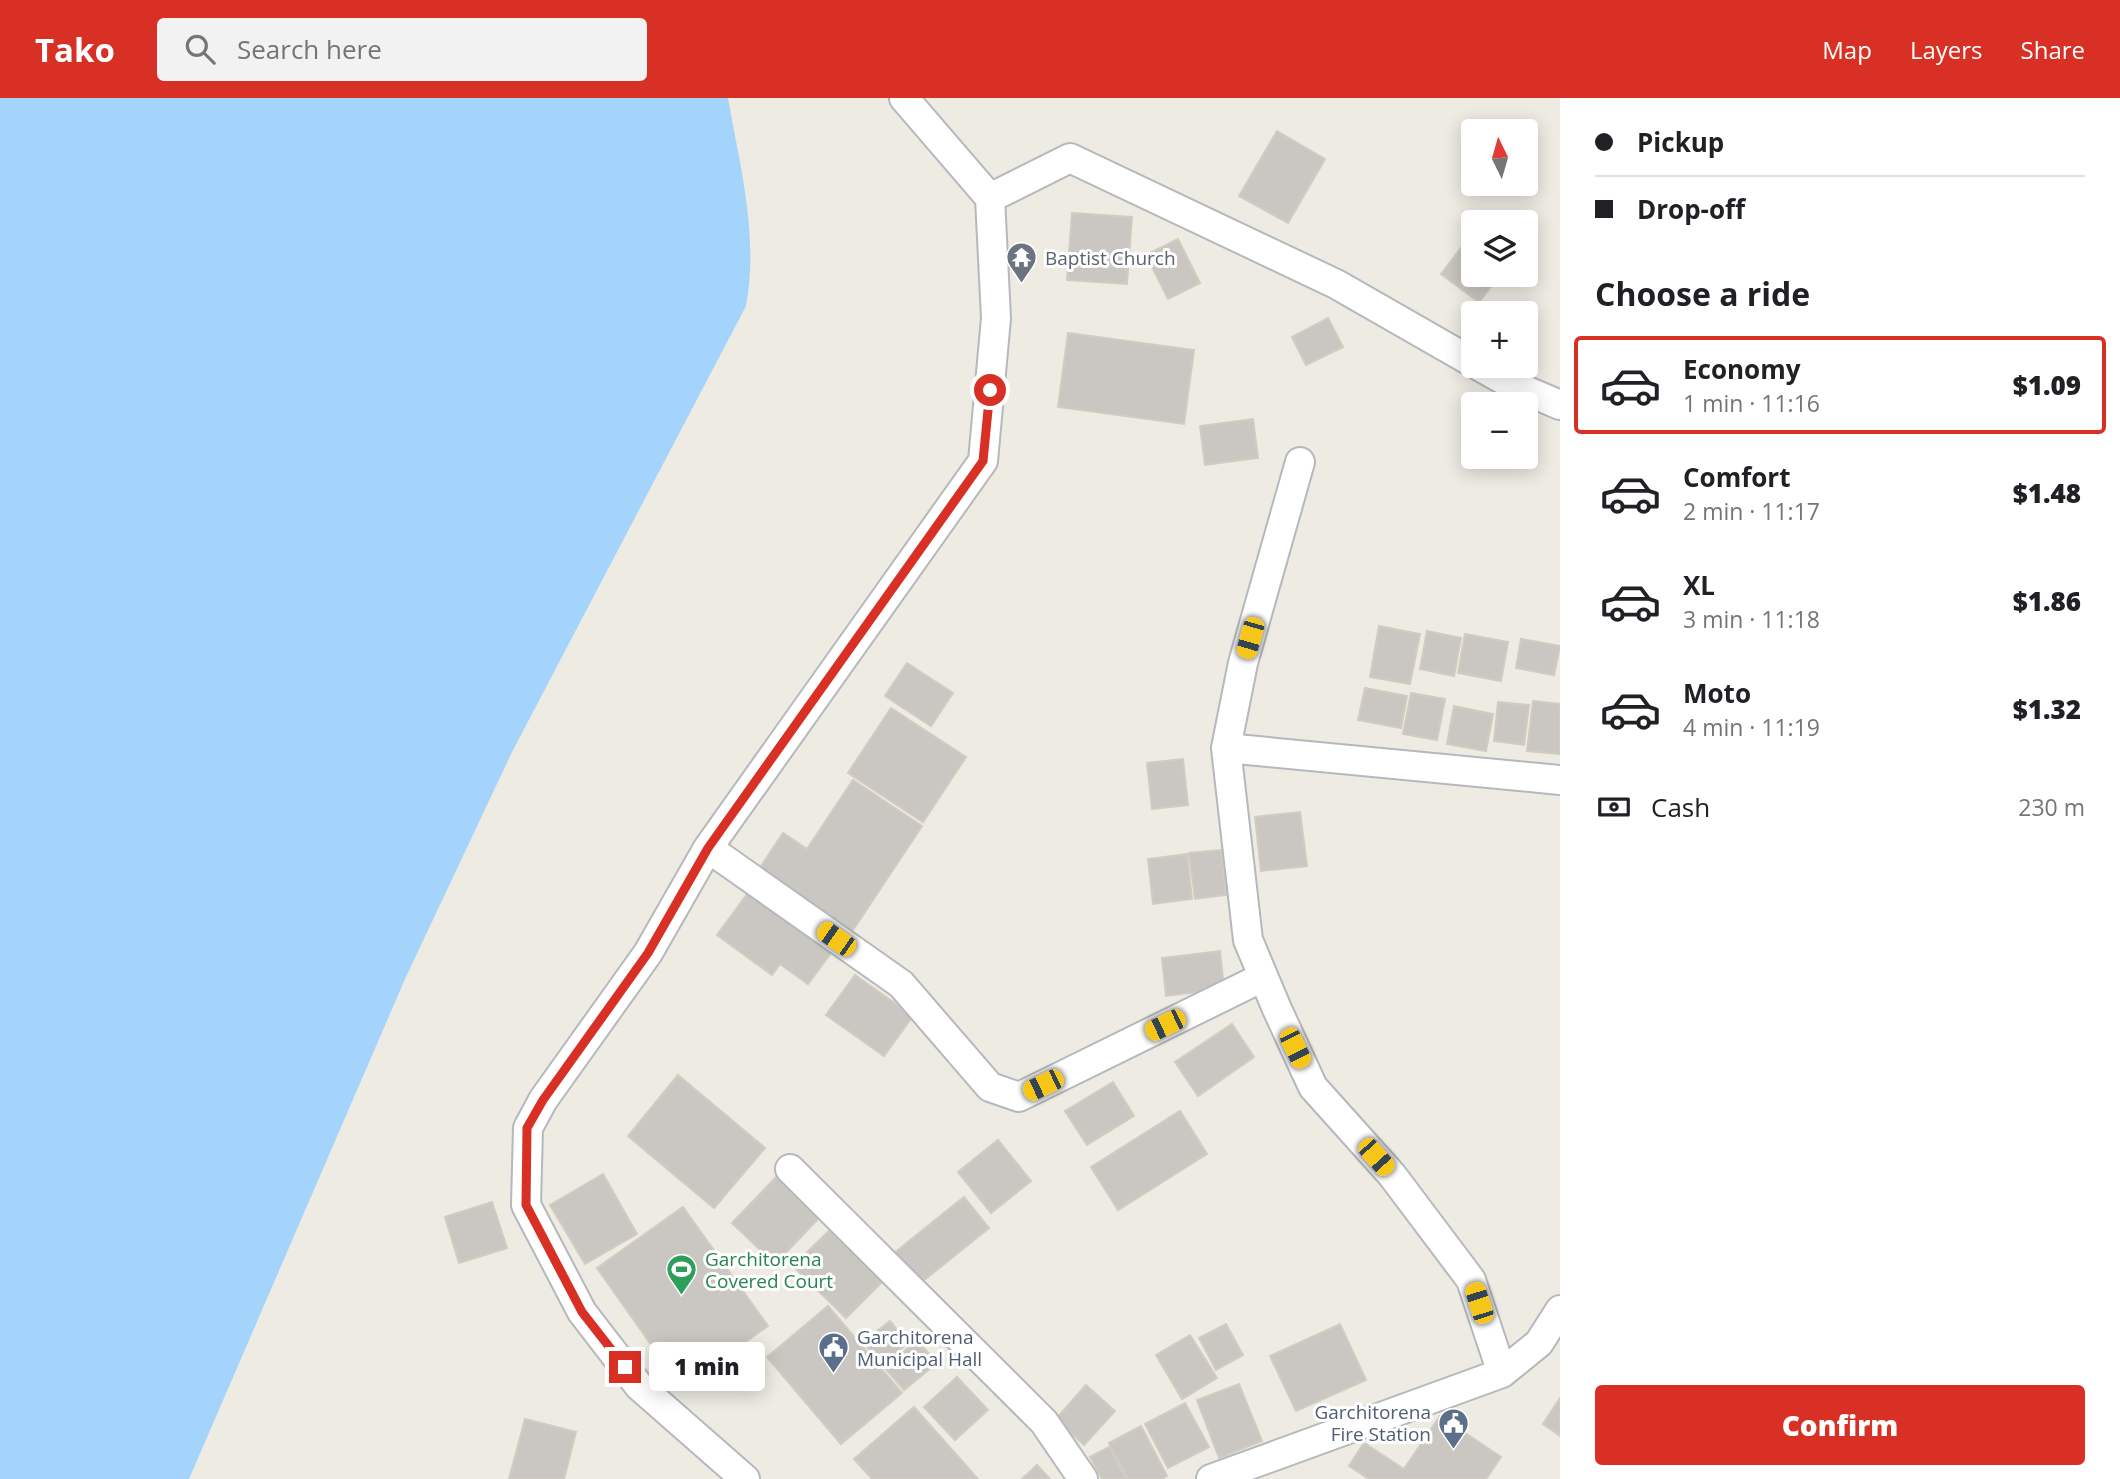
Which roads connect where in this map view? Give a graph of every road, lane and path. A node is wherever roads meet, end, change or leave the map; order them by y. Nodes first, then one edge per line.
1 (904, 98) edge
2 (990, 198) junction
3 (1461, 356) edge
4 (1500, 378) edge
5 (1560, 405) edge
6 (1300, 462) dead end
7 (1226, 748) junction
8 (1560, 780) edge
9 (708, 848) junction
10 (1263, 977) junction
11 (790, 1169) dead end
12 (1560, 1310) edge
13 (1502, 1373) junction
14 (745, 1479) edge
15 (1083, 1479) edge
16 (1211, 1479) edge

1 - 2 street
2 - 3 street
2 - 9 street
4 - 5 street
6 - 7 street
7 - 8 street
7 - 10 street
9 - 10 street
9 - 14 street
10 - 13 street
11 - 15 street
12 - 13 street
13 - 16 street

